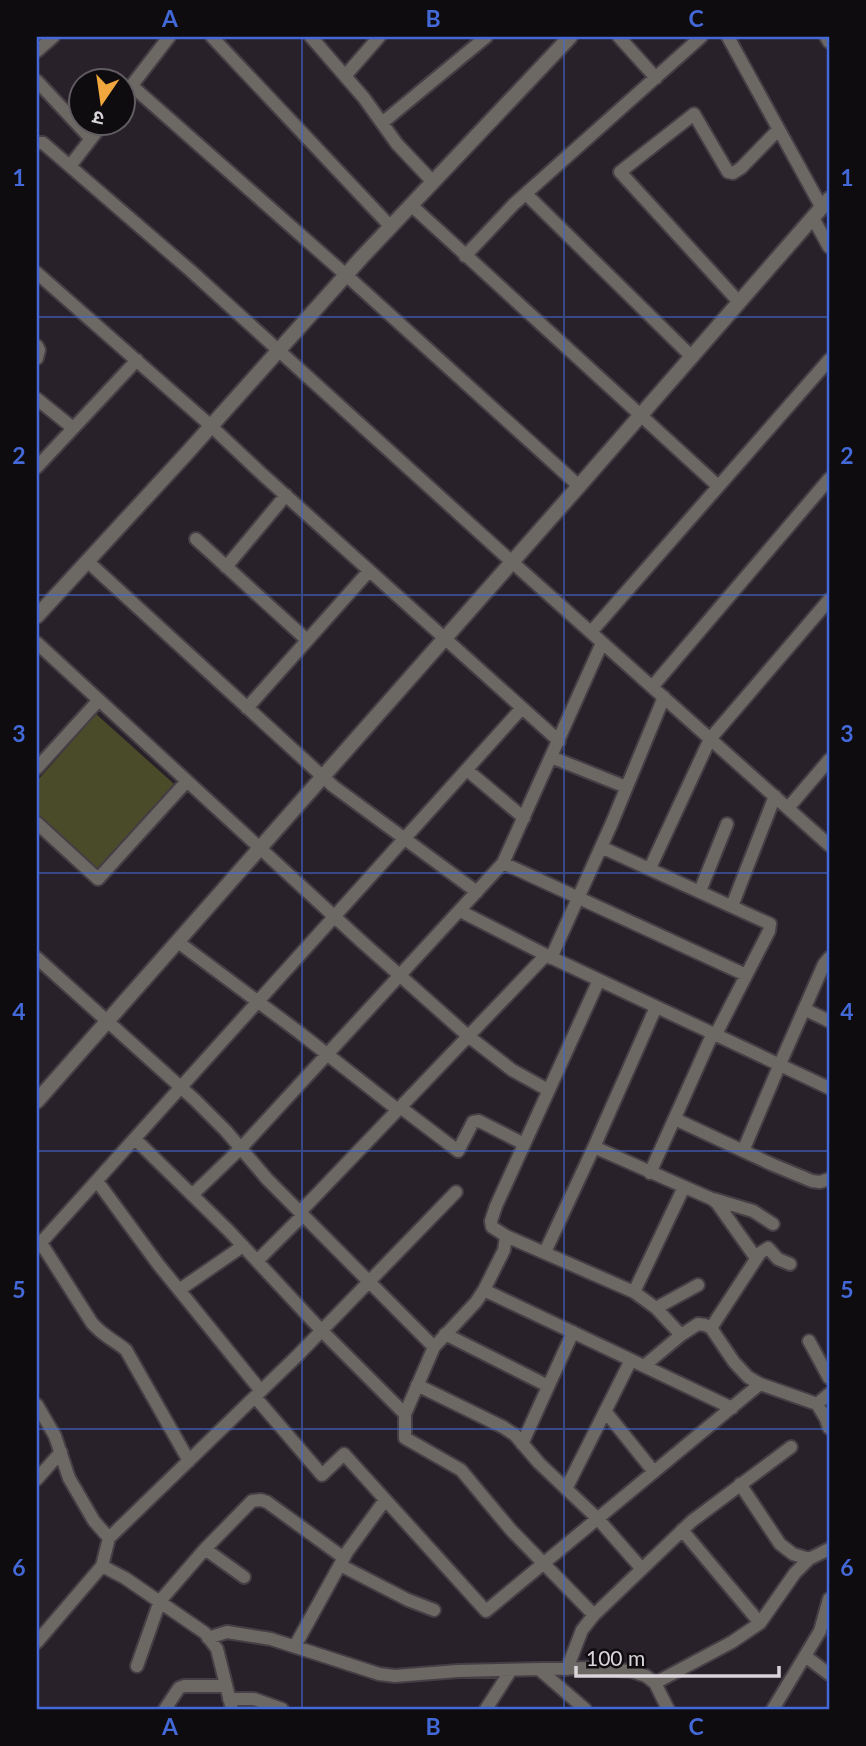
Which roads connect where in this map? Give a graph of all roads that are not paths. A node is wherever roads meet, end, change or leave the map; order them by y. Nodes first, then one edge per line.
1 (53, 37) edge
2 (169, 37) edge
3 (212, 37) edge
4 (311, 37) edge
5 (379, 37) edge
6 (486, 37) edge
7 (570, 37) edge
8 (619, 37) edge
9 (701, 37) edge
10 (728, 37) edge
11 (826, 37) edge
12 (829, 42) edge
13 (37, 51) edge
14 (345, 76) junction
15 (656, 78) junction
16 (37, 80) edge
17 (136, 81) edge
18 (136, 90) edge
19 (382, 123) junction
20 (778, 130) junction
21 (93, 136) edge
22 (91, 139) junction
23 (37, 143) edge
24 (70, 166) junction
25 (433, 182) junction
26 (526, 194) junction
27 (411, 205) junction
28 (821, 208) edge
29 (391, 227) junction
30 (829, 247) edge
31 (465, 256) junction
32 (37, 273) edge
33 (346, 275) junction
34 (739, 302) junction
35 (37, 346) edge
36 (279, 351) junction
37 (692, 357) junction
38 (37, 358) edge
39 (136, 360) junction
40 (829, 360) edge
41 (37, 399) edge
42 (640, 416) junction
43 (211, 426) junction
44 (73, 428) junction
45 (37, 467) edge
46 (829, 479) edge
47 (579, 486) junction
48 (718, 486) junction
49 (286, 495) junction
50 (196, 540) dead end
51 (87, 561) junction
52 (512, 562) junction
53 (226, 567) junction
54 (369, 571) junction
55 (829, 600) edge
56 (37, 616) edge
57 (591, 632) junction
58 (444, 639) junction
59 (307, 640) junction
60 (37, 643) edge
61 (602, 643) junction
62 (652, 687) junction
63 (664, 697) junction
64 (98, 701) junction
65 (247, 708) junction
66 (522, 708) junction
67 (710, 739) junction
68 (559, 741) junction
69 (551, 757) junction
70 (829, 760) edge
71 (37, 768) edge
72 (467, 770) junction
73 (323, 777) junction
74 (187, 781) junction
75 (626, 787) junction
76 (775, 796) junction
77 (788, 808) junction
78 (524, 818) junction
79 (37, 823) edge
80 (727, 824) dead end
81 (405, 840) junction
82 (829, 845) edge
83 (261, 847) junction
84 (601, 847) junction
85 (503, 863) junction
86 (650, 868) junction
87 (700, 891) junction
88 (477, 892) junction
89 (578, 899) junction
90 (732, 906) junction
91 (460, 911) junction
92 (335, 917) junction
93 (178, 942) junction
94 (549, 957) junction
95 (37, 958) edge
96 (829, 958) edge
97 (400, 975) junction
98 (746, 975) junction
99 (599, 980) junction
100 (258, 1002) junction
101 (656, 1006) junction
102 (804, 1009) junction
103 (829, 1021) edge
104 (107, 1022) junction
105 (715, 1034) junction
106 (468, 1035) junction
107 (327, 1054) junction
108 (779, 1064) junction
109 (180, 1087) junction
110 (829, 1088) edge
111 (548, 1090) junction
112 (37, 1101) edge
113 (399, 1108) junction
114 (675, 1119) junction
115 (135, 1139) junction
116 (524, 1143) junction
117 (594, 1147) junction
118 (241, 1149) junction
119 (744, 1151) junction
120 (650, 1173) junction
121 (829, 1178) edge
122 (97, 1181) junction
123 (684, 1187) junction
124 (456, 1192) dead end
125 (192, 1195) junction
126 (712, 1199) junction
127 (301, 1214) junction
128 (773, 1224) dead end
129 (506, 1236) junction
130 (39, 1245) edge
131 (243, 1246) junction
132 (545, 1252) junction
133 (756, 1258) junction
134 (257, 1261) junction
135 (790, 1264) dead end
136 (369, 1282) junction
137 (698, 1285) dead end
138 (179, 1290) junction
139 (484, 1290) junction
140 (634, 1292) junction
141 (656, 1308) junction
142 (711, 1328) junction
143 (322, 1331) junction
144 (573, 1332) junction
145 (445, 1335) junction
146 (681, 1335) junction
147 (809, 1341) dead end
148 (434, 1347) junction
149 (631, 1360) junction
150 (644, 1366) junction
151 (829, 1378) edge
152 (760, 1384) junction
153 (417, 1385) junction
154 (548, 1387) junction
155 (258, 1394) junction
156 (829, 1394) edge
157 (817, 1404) junction
158 (37, 1405) edge
159 (732, 1408) junction
160 (606, 1411) junction
161 (405, 1414) junction
162 (829, 1428) edge
163 (522, 1444) junction
164 (791, 1447) dead end
165 (61, 1452) junction
166 (189, 1461) junction
167 (41, 1464) edge
168 (654, 1472) junction
169 (37, 1479) edge
170 (740, 1484) junction
171 (566, 1489) junction
172 (385, 1500) junction
173 (598, 1519) junction
174 (682, 1531) junction
175 (109, 1538) junction
176 (205, 1549) junction
177 (829, 1549) edge
178 (809, 1559) junction
179 (342, 1561) junction
180 (544, 1564) junction
181 (102, 1566) junction
182 (642, 1569) junction
183 (243, 1577) dead end
184 (829, 1599) edge
185 (160, 1601) junction
186 (434, 1610) dead end
187 (594, 1615) junction
188 (760, 1623) junction
189 (38, 1636) edge
190 (208, 1638) junction
191 (295, 1646) junction
192 (805, 1656) junction
193 (137, 1666) dead end
194 (567, 1669) junction
195 (511, 1670) junction
196 (540, 1670) junction
197 (829, 1674) edge
198 (655, 1683) junction
199 (225, 1686) junction
200 (231, 1704) edge
201 (165, 1709) edge
202 (282, 1709) edge
203 (486, 1709) edge
204 (584, 1709) edge
205 (668, 1709) edge
206 (772, 1709) edge

1 - 13 street
2 - 17 street
3 - 29 street
4 - 14 street
5 - 14 street
6 - 19 street
7 - 25 street
8 - 15 street
9 - 15 street
10 - 20 street
11 - 12 street
14 - 19 street
15 - 26 street
16 - 22 street
18 - 33 street
19 - 25 street
20 - 28 street
20 - 34 street
21 - 22 street
22 - 24 street
23 - 24 street
24 - 36 street
25 - 27 street
26 - 31 street
26 - 37 street
27 - 29 street
27 - 31 street
28 - 30 street
28 - 34 street
29 - 33 street
31 - 42 street
32 - 39 street
33 - 36 street
33 - 47 street
34 - 37 street
35 - 38 street
36 - 43 street
36 - 52 street
37 - 42 street
39 - 43 street
39 - 44 street
40 - 48 street
41 - 44 street
42 - 47 street
42 - 48 street
43 - 49 street
43 - 51 street
44 - 45 street
46 - 62 street
47 - 52 street
48 - 57 street
49 - 53 street
49 - 54 street
50 - 53 street
51 - 56 street
51 - 65 street
52 - 57 street
52 - 58 street
53 - 59 street
54 - 58 street
54 - 59 street
55 - 67 street
57 - 61 street
58 - 66 street
58 - 73 street
59 - 65 street
60 - 64 street
61 - 62 street
61 - 68 street
62 - 63 street
63 - 67 street
63 - 75 street
64 - 71 street
64 - 74 street
65 - 73 street
66 - 68 street
66 - 72 street
67 - 76 street
67 - 86 street
68 - 69 street
69 - 75 street
69 - 78 street
70 - 77 street
72 - 78 street
72 - 81 street
73 - 81 street
73 - 83 street
74 - 79 street
74 - 83 street
75 - 84 street
76 - 77 street
76 - 90 street
77 - 82 street
78 - 85 street
80 - 87 street
81 - 88 street
81 - 92 street
83 - 92 street
83 - 93 street
84 - 86 street
84 - 89 street
85 - 88 street
85 - 89 street
86 - 87 street
87 - 90 street
88 - 91 street
89 - 94 street
89 - 98 street
90 - 98 street
91 - 94 street
91 - 97 street
92 - 97 street
92 - 100 street
93 - 100 street
93 - 104 street
94 - 99 street
94 - 106 street
95 - 104 street
96 - 102 street
97 - 106 street
97 - 107 street
98 - 105 street
99 - 101 street
99 - 111 street
100 - 107 street
100 - 109 street
101 - 105 street
101 - 117 street
102 - 103 street
102 - 108 street
104 - 109 street
104 - 112 street
105 - 108 street
105 - 114 street
106 - 111 street
106 - 113 street
107 - 113 street
107 - 118 street
108 - 110 street
108 - 119 street
109 - 115 street
109 - 118 street
111 - 116 street
113 - 116 street
113 - 127 street
114 - 119 street
114 - 120 street
115 - 122 street
115 - 125 street
116 - 129 street
117 - 120 street
117 - 132 street
118 - 125 street
118 - 127 street
119 - 121 street
120 - 123 street
122 - 130 street
122 - 138 street
123 - 126 street
123 - 140 street
124 - 136 street
125 - 131 street
126 - 128 street
126 - 133 street
127 - 134 street
127 - 136 street
129 - 132 street
129 - 139 street
130 - 166 street
131 - 134 street
131 - 138 street
132 - 140 street
133 - 135 street
133 - 142 street
134 - 143 street
136 - 143 street
136 - 148 street
137 - 141 street
138 - 155 street
139 - 144 street
139 - 145 street
140 - 141 street
141 - 146 street
142 - 146 street
142 - 152 street
143 - 155 street
143 - 161 street
144 - 149 street
144 - 154 street
145 - 148 street
145 - 154 street
146 - 150 street
147 - 151 street
148 - 153 street
149 - 150 street
149 - 160 street
150 - 159 street
152 - 157 street
152 - 159 street
153 - 161 street
153 - 163 street
154 - 163 street
155 - 166 street
155 - 172 street
156 - 157 street
157 - 162 street
158 - 165 street
159 - 168 street
160 - 168 street
160 - 171 street
161 - 180 street
163 - 171 street
164 - 170 street
165 - 167 street
165 - 175 street
166 - 175 street
167 - 169 street
168 - 173 street
170 - 174 street
170 - 178 street
171 - 173 street
172 - 179 street
172 - 180 street
173 - 180 street
173 - 182 street
174 - 182 street
174 - 188 street
175 - 181 street
176 - 179 street
176 - 183 street
176 - 185 street
177 - 178 street
178 - 188 street
179 - 186 street
179 - 191 street
180 - 187 street
181 - 185 street
181 - 189 street
182 - 187 street
184 - 192 street
185 - 190 street
185 - 193 street
187 - 194 street
188 - 198 street
190 - 191 street
190 - 199 street
191 - 195 street
192 - 197 street
192 - 206 street
194 - 196 street
194 - 198 street
195 - 196 street
195 - 203 street
196 - 204 street
198 - 205 street
199 - 200 street
199 - 201 street
200 - 202 street

